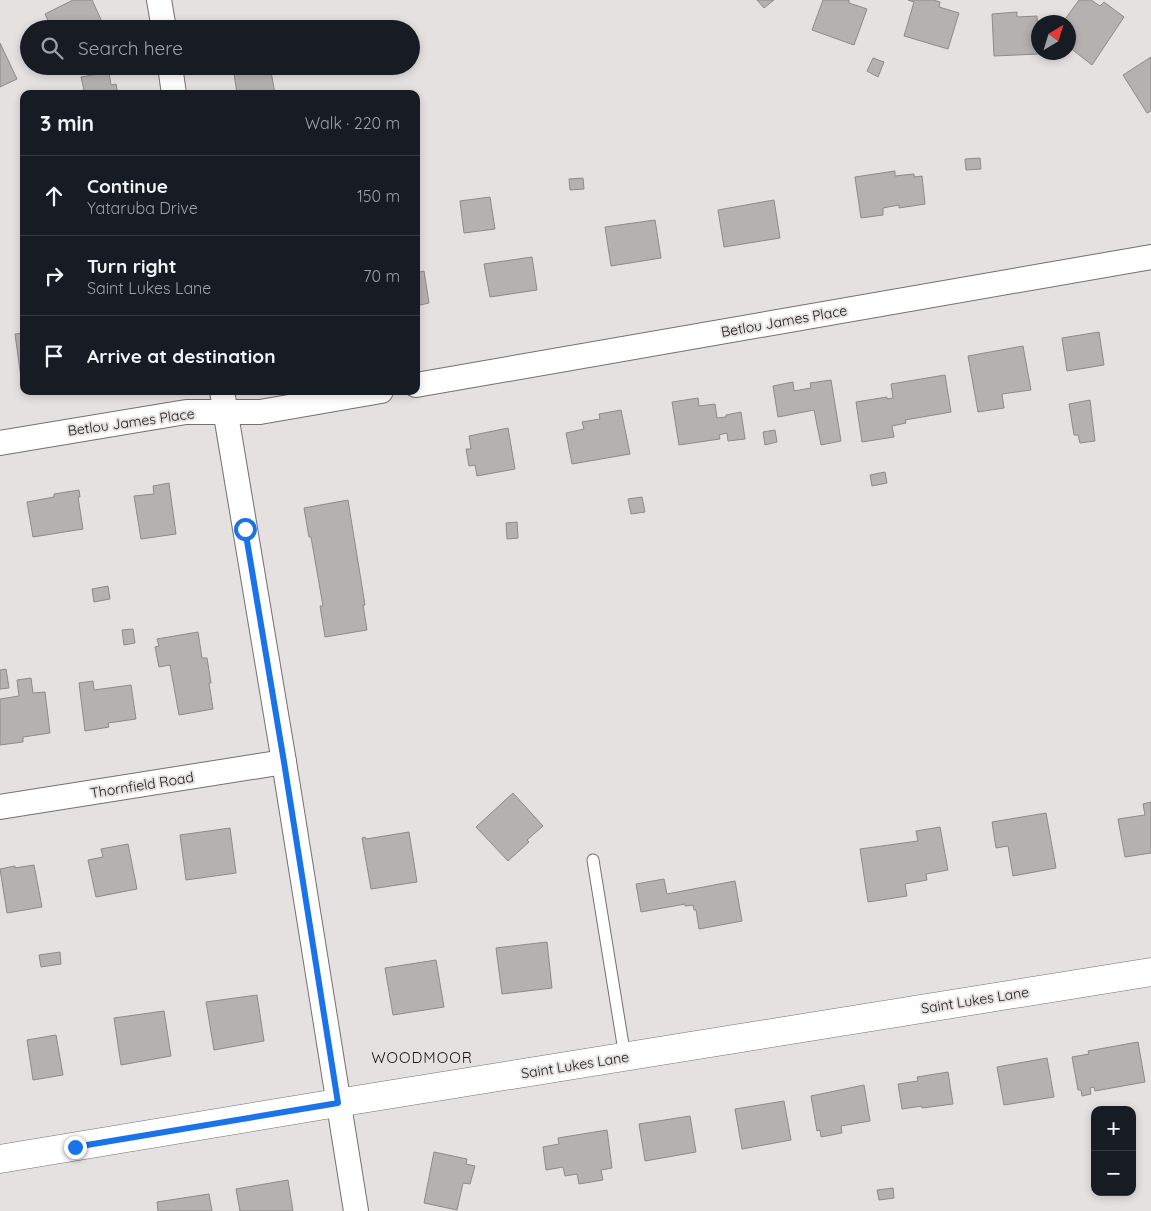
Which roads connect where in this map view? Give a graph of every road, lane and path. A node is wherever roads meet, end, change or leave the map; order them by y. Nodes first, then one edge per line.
1 (159, 0) edge
2 (162, 20) edge
3 (171, 75) edge
4 (173, 90) edge
5 (1151, 257) edge
6 (420, 384) edge
7 (358, 395) edge
8 (224, 402) edge
9 (0, 443) edge
10 (284, 762) junction
11 (0, 807) edge
12 (593, 860) dead end
13 (1151, 972) edge
14 (624, 1057) junction
15 (338, 1103) junction
16 (0, 1159) edge
17 (356, 1211) edge

1 - 2 street
3 - 4 street
5 - 6 street, Betlou James Place
7 - 8 street, Betlou James Place
8 - 9 street, Betlou James Place
8 - 10 street
10 - 11 street, Thornfield Road
10 - 15 street
12 - 14 lane
13 - 14 street, Saint Lukes Lane
14 - 15 street, Saint Lukes Lane
15 - 16 street, Saint Lukes Lane
15 - 17 street

